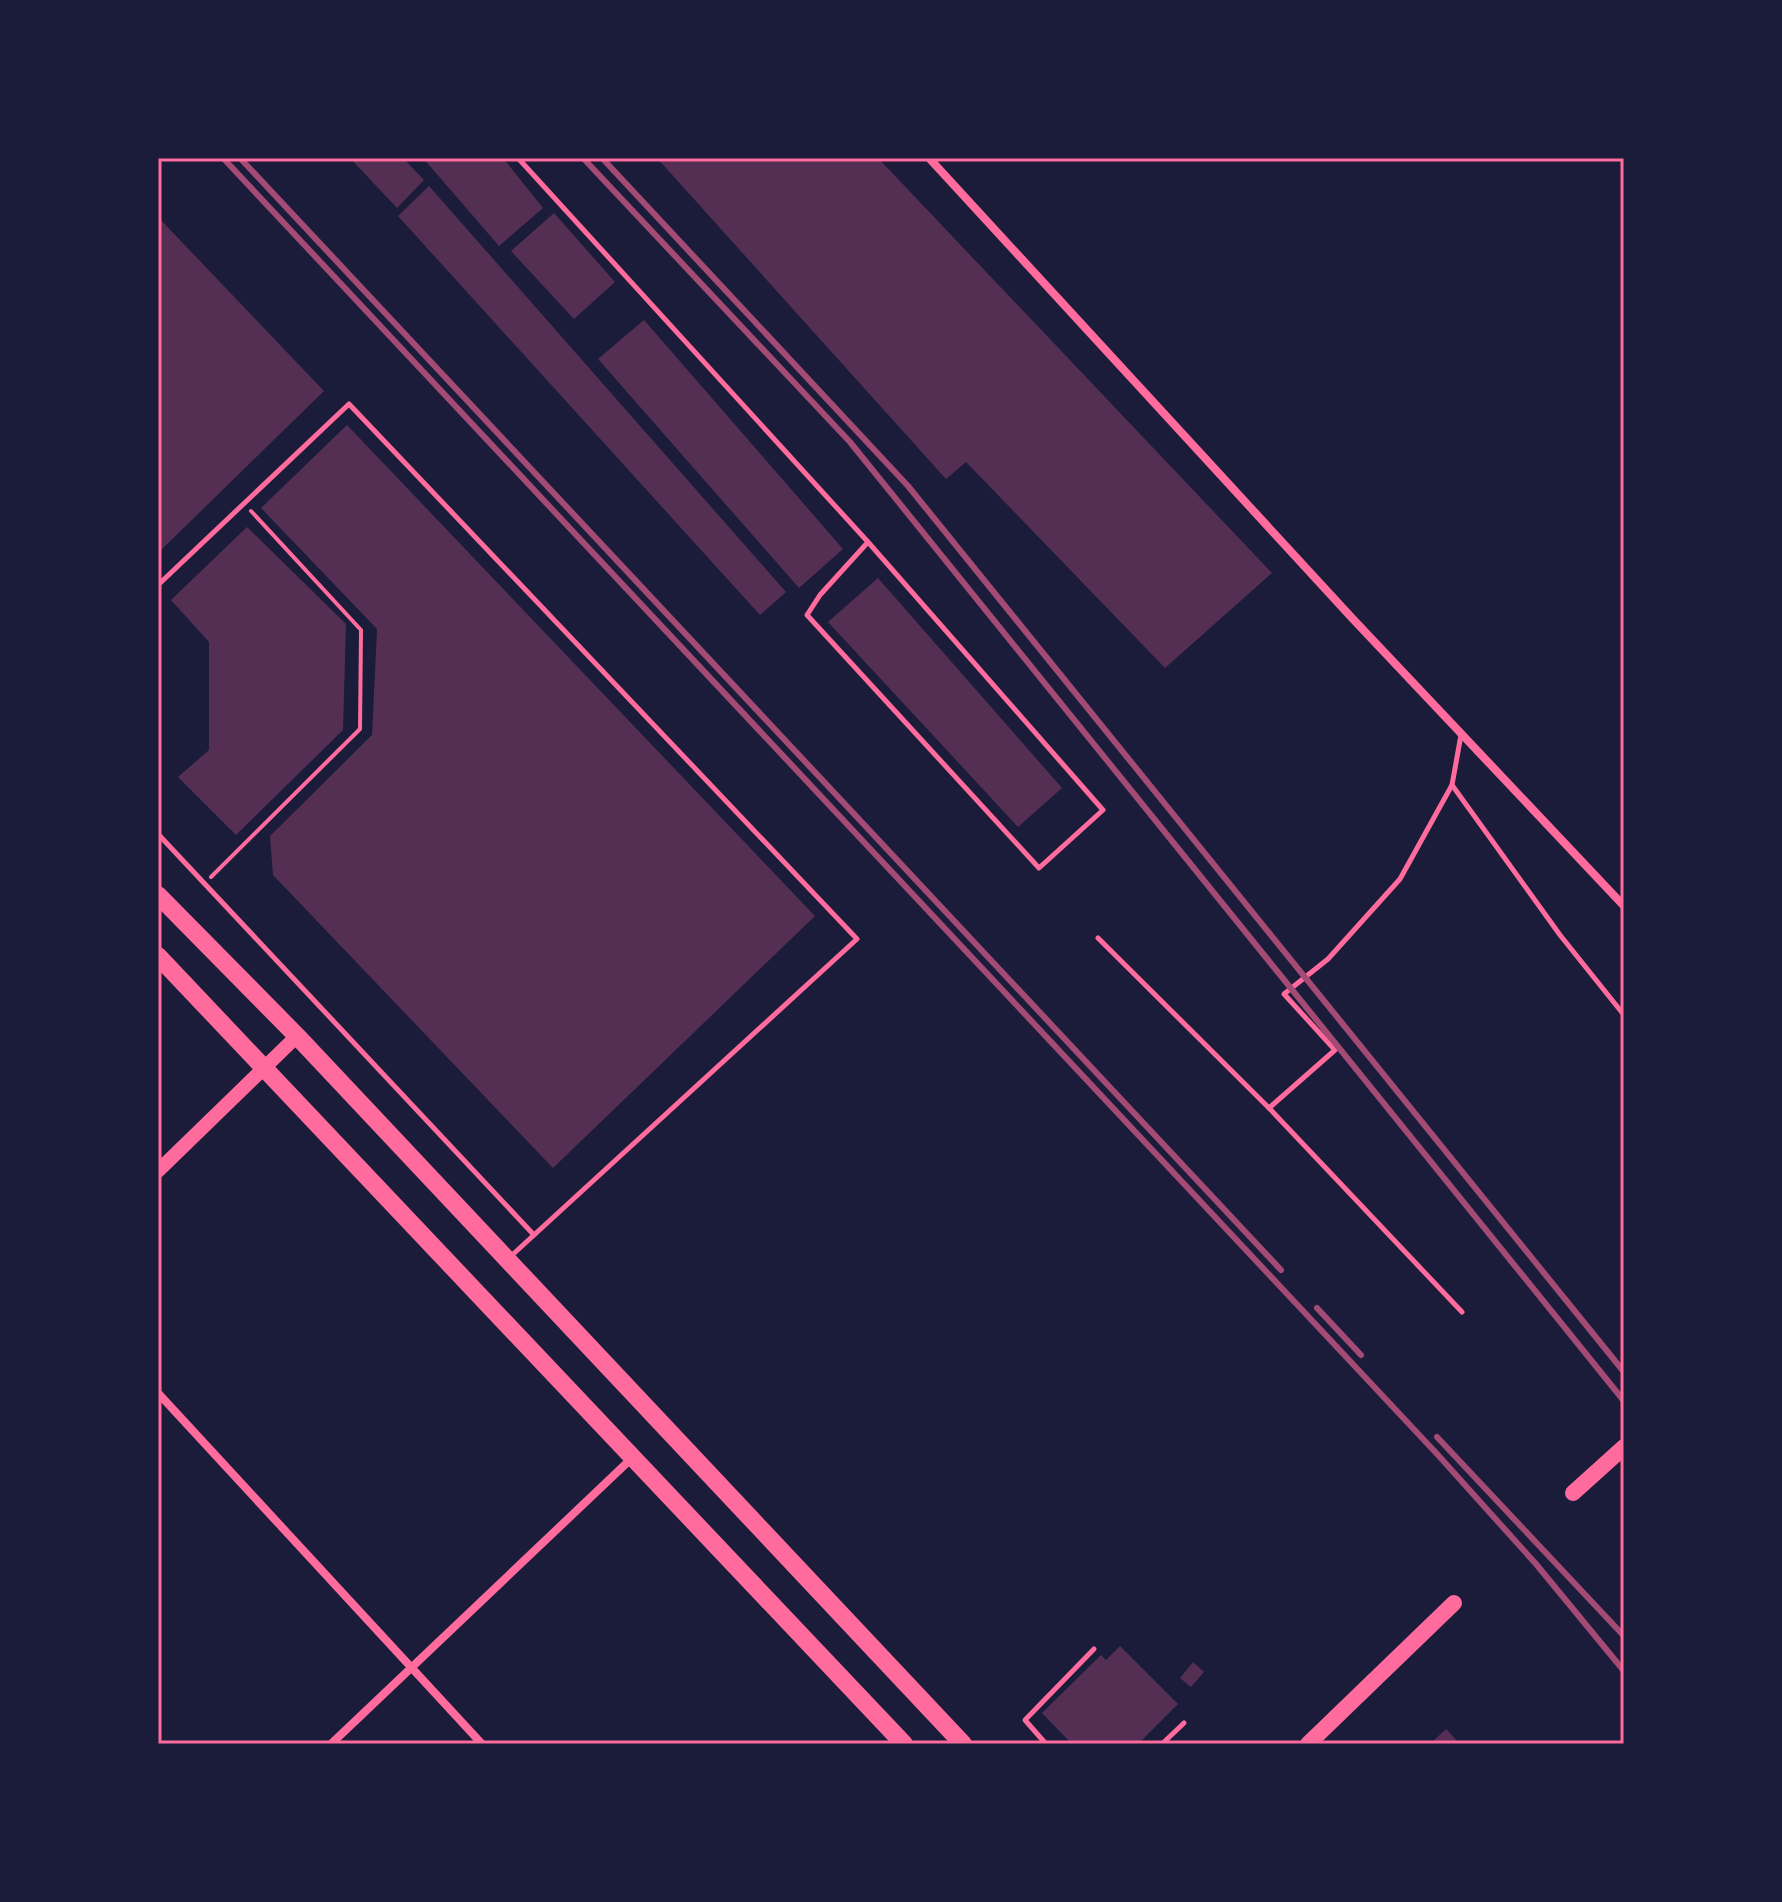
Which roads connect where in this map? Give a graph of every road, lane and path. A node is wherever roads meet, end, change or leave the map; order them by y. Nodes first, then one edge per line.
1 (518, 158) edge
2 (929, 158) edge
3 (244, 503) junction
4 (868, 542) junction
5 (158, 585) edge
6 (1461, 734) junction
7 (1452, 785) junction
8 (158, 834) edge
9 (204, 883) junction
10 (158, 895) edge
11 (1624, 906) edge
12 (1098, 938) dead end
13 (158, 956) edge
14 (1624, 1015) edge
15 (297, 1036) junction
16 (265, 1069) junction
17 (1269, 1108) junction
18 (158, 1171) edge
19 (534, 1235) junction
20 (507, 1259) junction
21 (1462, 1312) dead end
22 (158, 1393) edge
23 (1624, 1447) edge
24 (633, 1458) junction
25 (1573, 1493) dead end
26 (1454, 1603) dead end
27 (1094, 1649) dead end
28 (412, 1668) junction
29 (1184, 1723) dead end
30 (331, 1744) edge
31 (482, 1744) edge
32 (904, 1744) edge
33 (963, 1744) edge
34 (1046, 1744) edge
35 (1162, 1744) edge
36 (1308, 1744) edge

1 - 4 lane
2 - 6 street
3 - 5 lane
3 - 9 path
3 - 19 lane
4 - 4 lane
6 - 7 lane
6 - 11 street
7 - 14 lane
7 - 17 lane
8 - 9 lane
9 - 19 lane
10 - 15 highway
12 - 17 lane
13 - 16 highway
15 - 16 street
15 - 20 highway
16 - 18 street
16 - 24 highway
17 - 21 lane
19 - 20 lane
20 - 33 highway
22 - 28 street
23 - 25 main road
24 - 28 street
24 - 32 highway
26 - 36 main road
27 - 34 lane
28 - 30 street
28 - 31 street
29 - 35 lane

